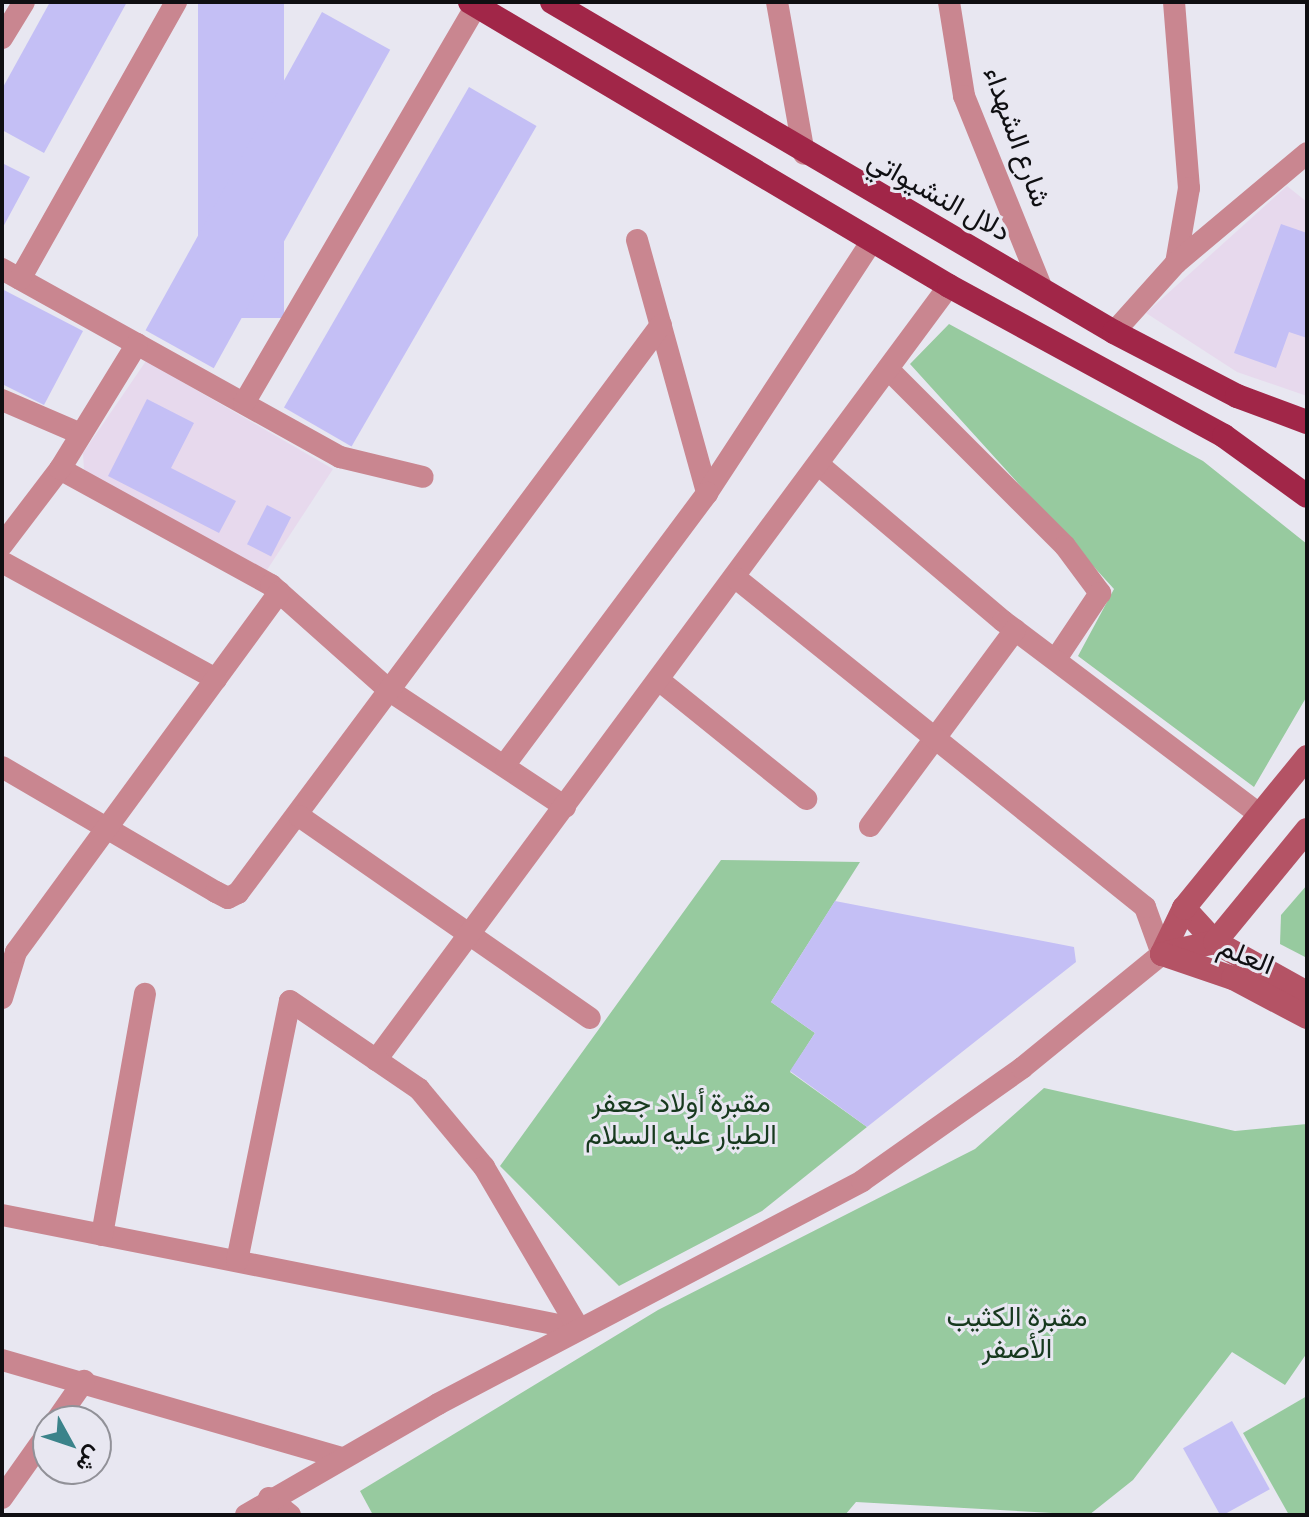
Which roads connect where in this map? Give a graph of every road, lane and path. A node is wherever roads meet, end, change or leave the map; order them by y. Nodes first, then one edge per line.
1 (24, 2) edge
2 (176, 2) edge
3 (777, 2) edge
4 (949, 2) edge
5 (1174, 2) edge
6 (473, 4) edge
7 (563, 5) edge
8 (2, 38) edge
9 (1307, 153) edge
10 (804, 154) junction
11 (637, 240) dead end
12 (872, 241) junction
13 (1176, 263) junction
14 (11, 274) edge
15 (949, 286) junction
16 (1042, 289) junction
17 (661, 325) junction
18 (1114, 332) junction
19 (137, 344) junction
20 (888, 369) junction
21 (2, 400) edge
22 (244, 403) junction
23 (1307, 422) edge
24 (81, 434) junction
25 (819, 465) junction
26 (60, 469) junction
27 (423, 477) dead end
28 (707, 493) junction
29 (1307, 496) edge
30 (2, 545) edge
31 (2, 562) edge
32 (737, 579) junction
33 (279, 592) junction
34 (1015, 630) junction
35 (1056, 659) junction
36 (216, 679) junction
37 (660, 681) junction
38 (390, 691) junction
39 (932, 741) junction
40 (1307, 757) edge
41 (506, 763) junction
42 (2, 767) edge
43 (806, 799) dead end
44 (565, 807) junction
45 (1259, 814) junction
46 (299, 816) junction
47 (870, 826) dead end
48 (109, 827) junction
49 (1307, 830) edge
50 (1184, 908) junction
51 (469, 936) junction
52 (1215, 942) junction
53 (9, 948) edge
54 (1162, 954) junction
55 (1307, 993) edge
56 (145, 994) dead end
57 (2, 998) edge
58 (1307, 1017) edge
59 (590, 1018) dead end
60 (376, 1060) junction
61 (2, 1215) edge
62 (102, 1235) junction
63 (237, 1261) junction
64 (579, 1329) junction
65 (2, 1360) edge
66 (84, 1381) junction
67 (67, 1405) edge
68 (32, 1456) edge
69 (341, 1458) junction
70 (2, 1498) edge
71 (269, 1498) junction
72 (246, 1515) edge
73 (290, 1515) edge

1 - 8 street
2 - 14 street
3 - 10 street
4 - 16 street, شارع الشهداء
5 - 13 street
6 - 12 main road
6 - 22 street
7 - 10 main road, دلال النشيواتي
9 - 13 street
10 - 16 main road, دلال النشيواتي
11 - 17 street
12 - 15 main road
12 - 28 street
13 - 18 street
14 - 19 street
15 - 20 street
15 - 29 main road
16 - 18 main road, دلال النشيواتي
17 - 28 street
17 - 38 street
18 - 23 main road, دلال النشيواتي
19 - 22 street
19 - 24 street
20 - 25 street
20 - 35 street
21 - 24 street
22 - 27 street
24 - 26 street
25 - 32 street
25 - 34 street
26 - 30 street
26 - 33 street
28 - 41 street
31 - 36 street
32 - 37 street
32 - 39 street
33 - 36 street
33 - 38 street
34 - 35 street
34 - 39 street
35 - 45 street
36 - 48 street
37 - 43 street
37 - 44 street
38 - 41 street
38 - 46 street
39 - 47 street
39 - 54 street
40 - 45 main road
41 - 44 street
42 - 48 street
44 - 51 street
45 - 50 main road
46 - 48 street
46 - 51 street
48 - 53 street
49 - 52 main road
50 - 52 main road, العلم
50 - 54 main road
51 - 59 street
51 - 60 street
52 - 54 main road
52 - 55 main road, العلم
53 - 57 street
54 - 58 main road, العلم
54 - 64 street
56 - 62 street
60 - 63 street
60 - 64 street
61 - 62 street
62 - 63 street
63 - 64 street
64 - 69 street
65 - 66 street
66 - 67 street
66 - 69 street
68 - 70 street
69 - 71 street
71 - 72 street
71 - 73 street

